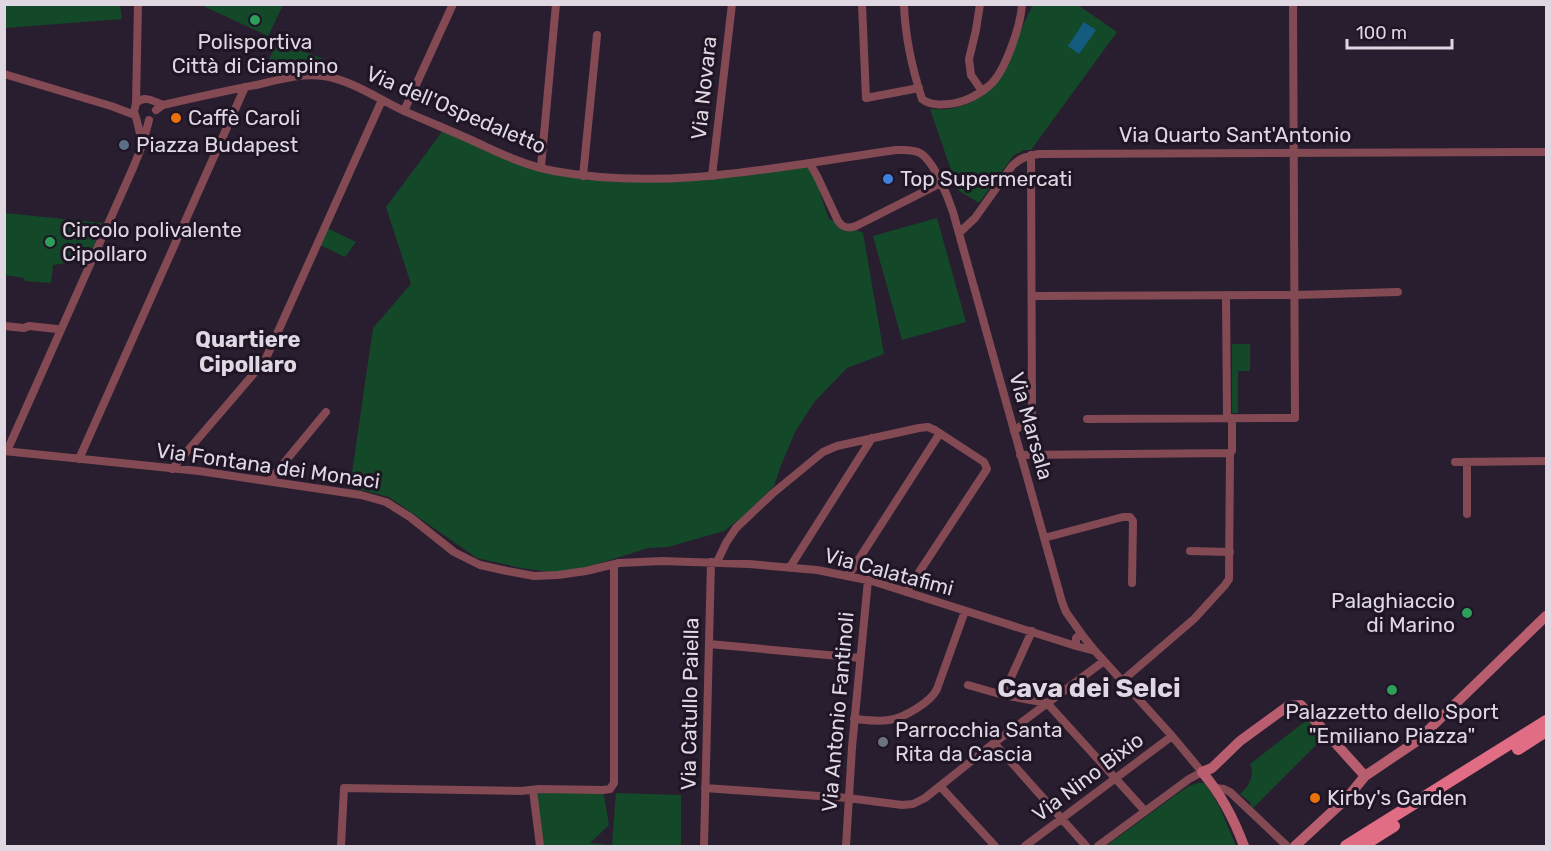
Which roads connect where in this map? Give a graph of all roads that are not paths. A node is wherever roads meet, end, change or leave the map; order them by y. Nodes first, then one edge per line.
1 (138, 4) edge
2 (453, 4) edge
3 (556, 4) edge
4 (732, 4) edge
5 (862, 4) edge
6 (904, 4) edge
7 (980, 4) edge
8 (1022, 4) edge
9 (1293, 4) edge
10 (597, 35) dead end
11 (4, 74) edge
12 (136, 81) junction
13 (245, 87) junction
14 (919, 88) junction
15 (982, 91) junction
16 (382, 99) junction
17 (150, 100) junction
18 (135, 104) junction
19 (111, 106) junction
20 (159, 107) junction
21 (404, 111) junction
22 (136, 116) junction
23 (148, 120) junction
24 (143, 143) junction
25 (1294, 153) junction
26 (1546, 153) edge
27 (1031, 155) junction
28 (810, 164) junction
29 (541, 167) junction
30 (583, 176) junction
31 (712, 176) junction
32 (941, 183) junction
33 (959, 233) junction
34 (1398, 292) dead end
35 (1226, 295) junction
36 (1295, 295) junction
37 (1032, 296) junction
38 (4, 326) edge
39 (57, 329) dead end
40 (326, 412) dead end
41 (1230, 418) junction
42 (1087, 420) dead end
43 (1014, 431) junction
44 (940, 434) junction
45 (872, 438) junction
46 (6, 451) edge
47 (1230, 453) junction
48 (1020, 455) junction
49 (79, 459) junction
50 (1546, 461) edge
51 (1455, 462) dead end
52 (1467, 462) junction
53 (172, 469) junction
54 (269, 481) junction
55 (1467, 514) dead end
56 (1044, 538) junction
57 (1190, 551) dead end
58 (1230, 552) junction
59 (714, 562) junction
60 (614, 564) junction
61 (790, 567) junction
62 (507, 571) joint
63 (848, 576) junction
64 (868, 580) junction
65 (1132, 583) dead end
66 (906, 592) junction
67 (965, 611) junction
68 (1546, 616) edge
69 (1032, 631) junction
70 (1078, 640) junction
71 (709, 644) junction
72 (860, 658) junction
73 (1104, 661) junction
74 (1122, 681) junction
75 (968, 685) dead end
76 (1003, 695) junction
77 (1047, 703) junction
78 (854, 719) junction
79 (1546, 721) edge
80 (1546, 731) edge
81 (1173, 736) junction
82 (994, 743) junction
83 (1219, 762) junction
84 (1202, 772) junction
85 (1365, 776) junction
86 (1116, 778) junction
87 (940, 786) junction
88 (705, 788) junction
89 (1216, 788) junction
90 (532, 790) junction
91 (848, 798) junction
92 (1145, 811) junction
93 (1061, 819) junction
94 (341, 845) dead end
95 (540, 846) edge
96 (704, 846) edge
97 (846, 846) edge
98 (995, 846) edge
99 (1025, 846) edge
100 (1086, 846) edge
101 (1098, 846) edge
102 (1244, 846) edge
103 (1287, 846) edge
104 (1295, 846) edge
105 (1346, 846) edge
106 (1362, 846) edge

1 - 12 street
2 - 21 street
3 - 29 street
4 - 31 street, Via Novara
5 - 14 street
6 - 14 street
7 - 15 street
8 - 15 street
9 - 25 street
10 - 30 street
11 - 19 street
12 - 17 street
12 - 18 street
13 - 16 street, Via dell'Ospedaletto
13 - 20 street, Via dell'Ospedaletto
13 - 49 street
14 - 15 street
16 - 21 street, Via dell'Ospedaletto
16 - 53 street
17 - 18 street
17 - 20 street
18 - 19 street
18 - 22 street
19 - 22 street
20 - 23 street
21 - 29 street, Via dell'Ospedaletto
22 - 23 street
22 - 24 street
23 - 24 street
24 - 46 street
25 - 26 street, Via Quarto Sant'Antonio
25 - 27 street, Via Quarto Sant'Antonio
25 - 36 street
27 - 33 street
27 - 37 street
28 - 31 street, Via dell'Ospedaletto
28 - 32 street, Via dell'Ospedaletto
28 - 32 street
29 - 30 street, Via dell'Ospedaletto
30 - 31 street, Via dell'Ospedaletto
32 - 33 street, Via dell'Ospedaletto
33 - 43 street, Via Marsala
34 - 36 street
35 - 36 street
35 - 37 street
35 - 41 street
36 - 41 street
37 - 43 street
38 - 39 street
40 - 54 street
41 - 42 street
41 - 47 street
43 - 48 street, Via Marsala
44 - 45 street, Via Catullo Paiella
44 - 63 street
44 - 66 street
45 - 59 street, Via Catullo Paiella
45 - 61 street
46 - 49 street, Via Fontana dei Monaci
47 - 48 street
47 - 58 street
48 - 56 street, Via Marsala
49 - 53 street, Via Fontana dei Monaci
50 - 52 street
51 - 52 street
52 - 55 street
53 - 54 street, Via Fontana dei Monaci
54 - 62 street, Via Fontana dei Monaci
56 - 65 street
56 - 70 street, Via Marsala
57 - 58 street
58 - 74 street
59 - 60 street, Via Calatafimi
59 - 61 street, Via Calatafimi
59 - 71 street, Via Catullo Paiella
60 - 62 street, Via Calatafimi
60 - 90 street
61 - 63 street, Via Calatafimi
63 - 64 street, Via Calatafimi
64 - 66 street, Via Calatafimi
64 - 72 street, Via Antonio Fantinoli
66 - 67 street, Via Calatafimi
67 - 69 street, Via Calatafimi
67 - 78 street
68 - 85 street
69 - 70 street, Via Calatafimi
69 - 76 street
70 - 73 street, Via Calatafimi
71 - 72 street
71 - 88 street, Via Catullo Paiella
72 - 78 street, Via Antonio Fantinoli
73 - 74 street
73 - 77 street
74 - 81 street
75 - 76 street
76 - 77 street
77 - 82 street
77 - 86 street
78 - 91 street, Via Antonio Fantinoli
79 - 105 main road
80 - 106 main road
81 - 84 street
81 - 86 street, Via Nino Bixio
82 - 87 street
82 - 93 street
83 - 84 street
83 - 85 street
83 - 89 street
84 - 89 street
84 - 92 street
85 - 104 street
86 - 92 street
86 - 93 street, Via Nino Bixio
87 - 91 street
87 - 98 street
88 - 91 street
88 - 96 street, Via Catullo Paiella
89 - 102 street
89 - 103 street
90 - 94 street
90 - 95 street
91 - 97 street, Via Antonio Fantinoli
92 - 101 street
93 - 99 street, Via Nino Bixio
93 - 100 street

